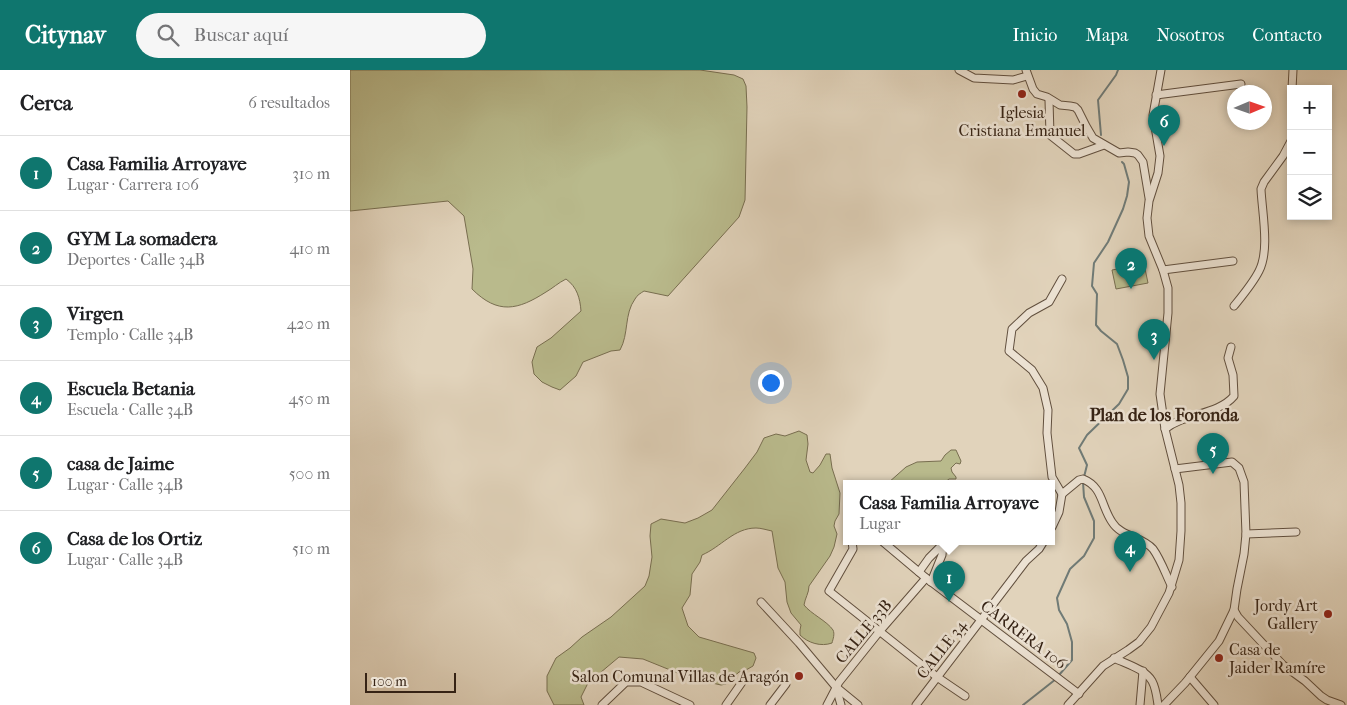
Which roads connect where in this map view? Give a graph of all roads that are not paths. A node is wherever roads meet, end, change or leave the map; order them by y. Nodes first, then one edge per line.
1 (959, 70) edge
2 (1161, 70) edge
3 (1293, 70) edge
4 (1027, 73) edge
5 (1241, 84) dead end
6 (1292, 85) edge
7 (1156, 95) junction
8 (1049, 100) junction
9 (1104, 145) junction
10 (1287, 148) edge
11 (1149, 201) junction
12 (1233, 261) dead end
13 (1163, 270) junction
14 (1062, 279) dead end
15 (1234, 306) dead end
16 (1231, 347) dead end
17 (1165, 429) junction
18 (1175, 469) junction
19 (1054, 480) edge
20 (1055, 482) edge
21 (1062, 494) junction
22 (1055, 521) edge
23 (1296, 532) dead end
24 (1246, 534) junction
25 (852, 545) edge
26 (887, 545) edge
27 (941, 545) edge
28 (944, 545) edge
29 (1042, 545) edge
30 (919, 572) junction
31 (928, 580) junction
32 (1172, 587) junction
33 (761, 602) dead end
34 (1234, 610) junction
35 (982, 620) junction
36 (879, 632) junction
37 (1114, 658) junction
38 (1143, 671) junction
39 (937, 677) junction
40 (1190, 677) junction
41 (745, 678) dead end
42 (786, 684) dead end
43 (836, 687) junction
44 (1078, 694) junction
45 (1141, 694) junction
46 (965, 696) dead end
47 (602, 705) edge
48 (690, 705) edge
49 (726, 705) edge
50 (770, 705) edge
51 (827, 705) edge
52 (841, 705) edge
53 (858, 705) edge
54 (916, 705) edge
55 (1068, 705) edge
56 (1136, 705) edge
57 (1140, 705) edge
58 (1158, 705) edge
59 (1164, 705) edge
60 (1214, 705) edge
61 (1341, 705) edge

1 - 4 street
2 - 7 street
3 - 6 street
4 - 8 street
5 - 7 street
7 - 11 street
8 - 9 street
8 - 9 street
9 - 11 street
10 - 15 street
11 - 13 street
12 - 13 street
13 - 17 street
14 - 19 street
16 - 17 street
17 - 18 street
18 - 24 street
18 - 32 street
20 - 21 street
21 - 22 street
21 - 32 street
23 - 24 street
24 - 34 street
25 - 36 street
26 - 30 street, CARRERA 106
27 - 30 street
28 - 31 street, CALLE 33B
29 - 35 street, CALLE 34
30 - 31 street, CARRERA 106
31 - 35 street, CARRERA 106
31 - 36 street, CALLE 33B
32 - 37 street
33 - 43 street
34 - 40 street
34 - 61 street
35 - 39 street, CALLE 34
35 - 44 street, CARRERA 106
36 - 39 street
36 - 43 street, CALLE 33B
37 - 38 street
37 - 44 street
38 - 45 street
38 - 58 street
39 - 46 street
39 - 54 street, CALLE 34
40 - 59 street
40 - 60 street
41 - 49 street
42 - 50 street
43 - 51 street, CALLE 33B
43 - 52 street
43 - 53 street
44 - 55 street
45 - 56 street
45 - 57 street
47 - 48 street

